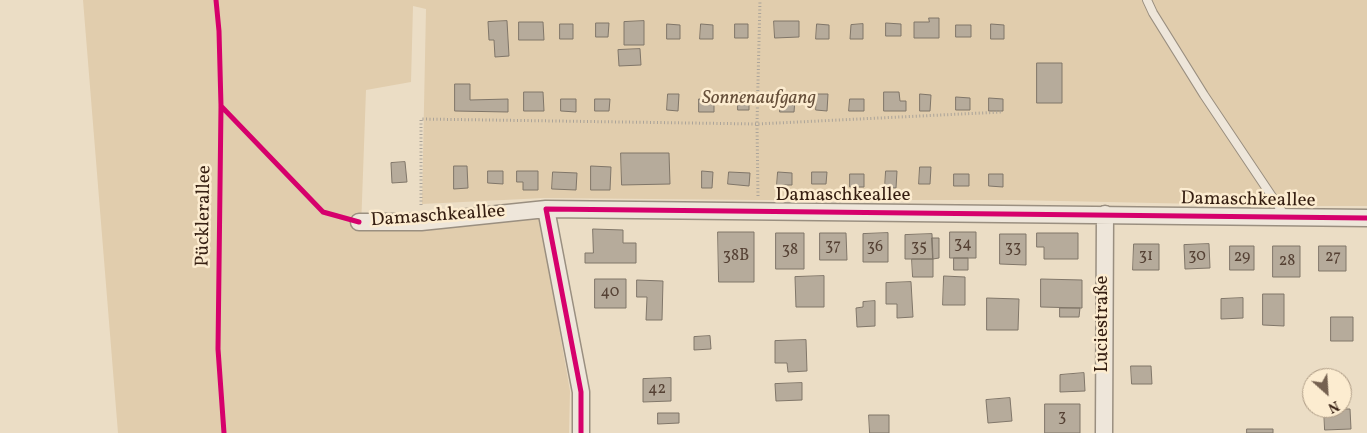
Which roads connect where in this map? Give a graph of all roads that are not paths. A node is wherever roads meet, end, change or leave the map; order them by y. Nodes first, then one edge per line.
1 (1147, 0) edge
2 (546, 209) junction
3 (1105, 214) junction
4 (1286, 216) junction
5 (1367, 218) edge
6 (359, 222) dead end
7 (581, 433) edge
8 (1104, 433) edge

1 - 4 lane
2 - 3 street, Damaschkeallee
2 - 6 street, Damaschkeallee
2 - 7 street
3 - 4 street, Damaschkeallee
3 - 8 street, Luciestraße
4 - 5 street, Damaschkeallee

